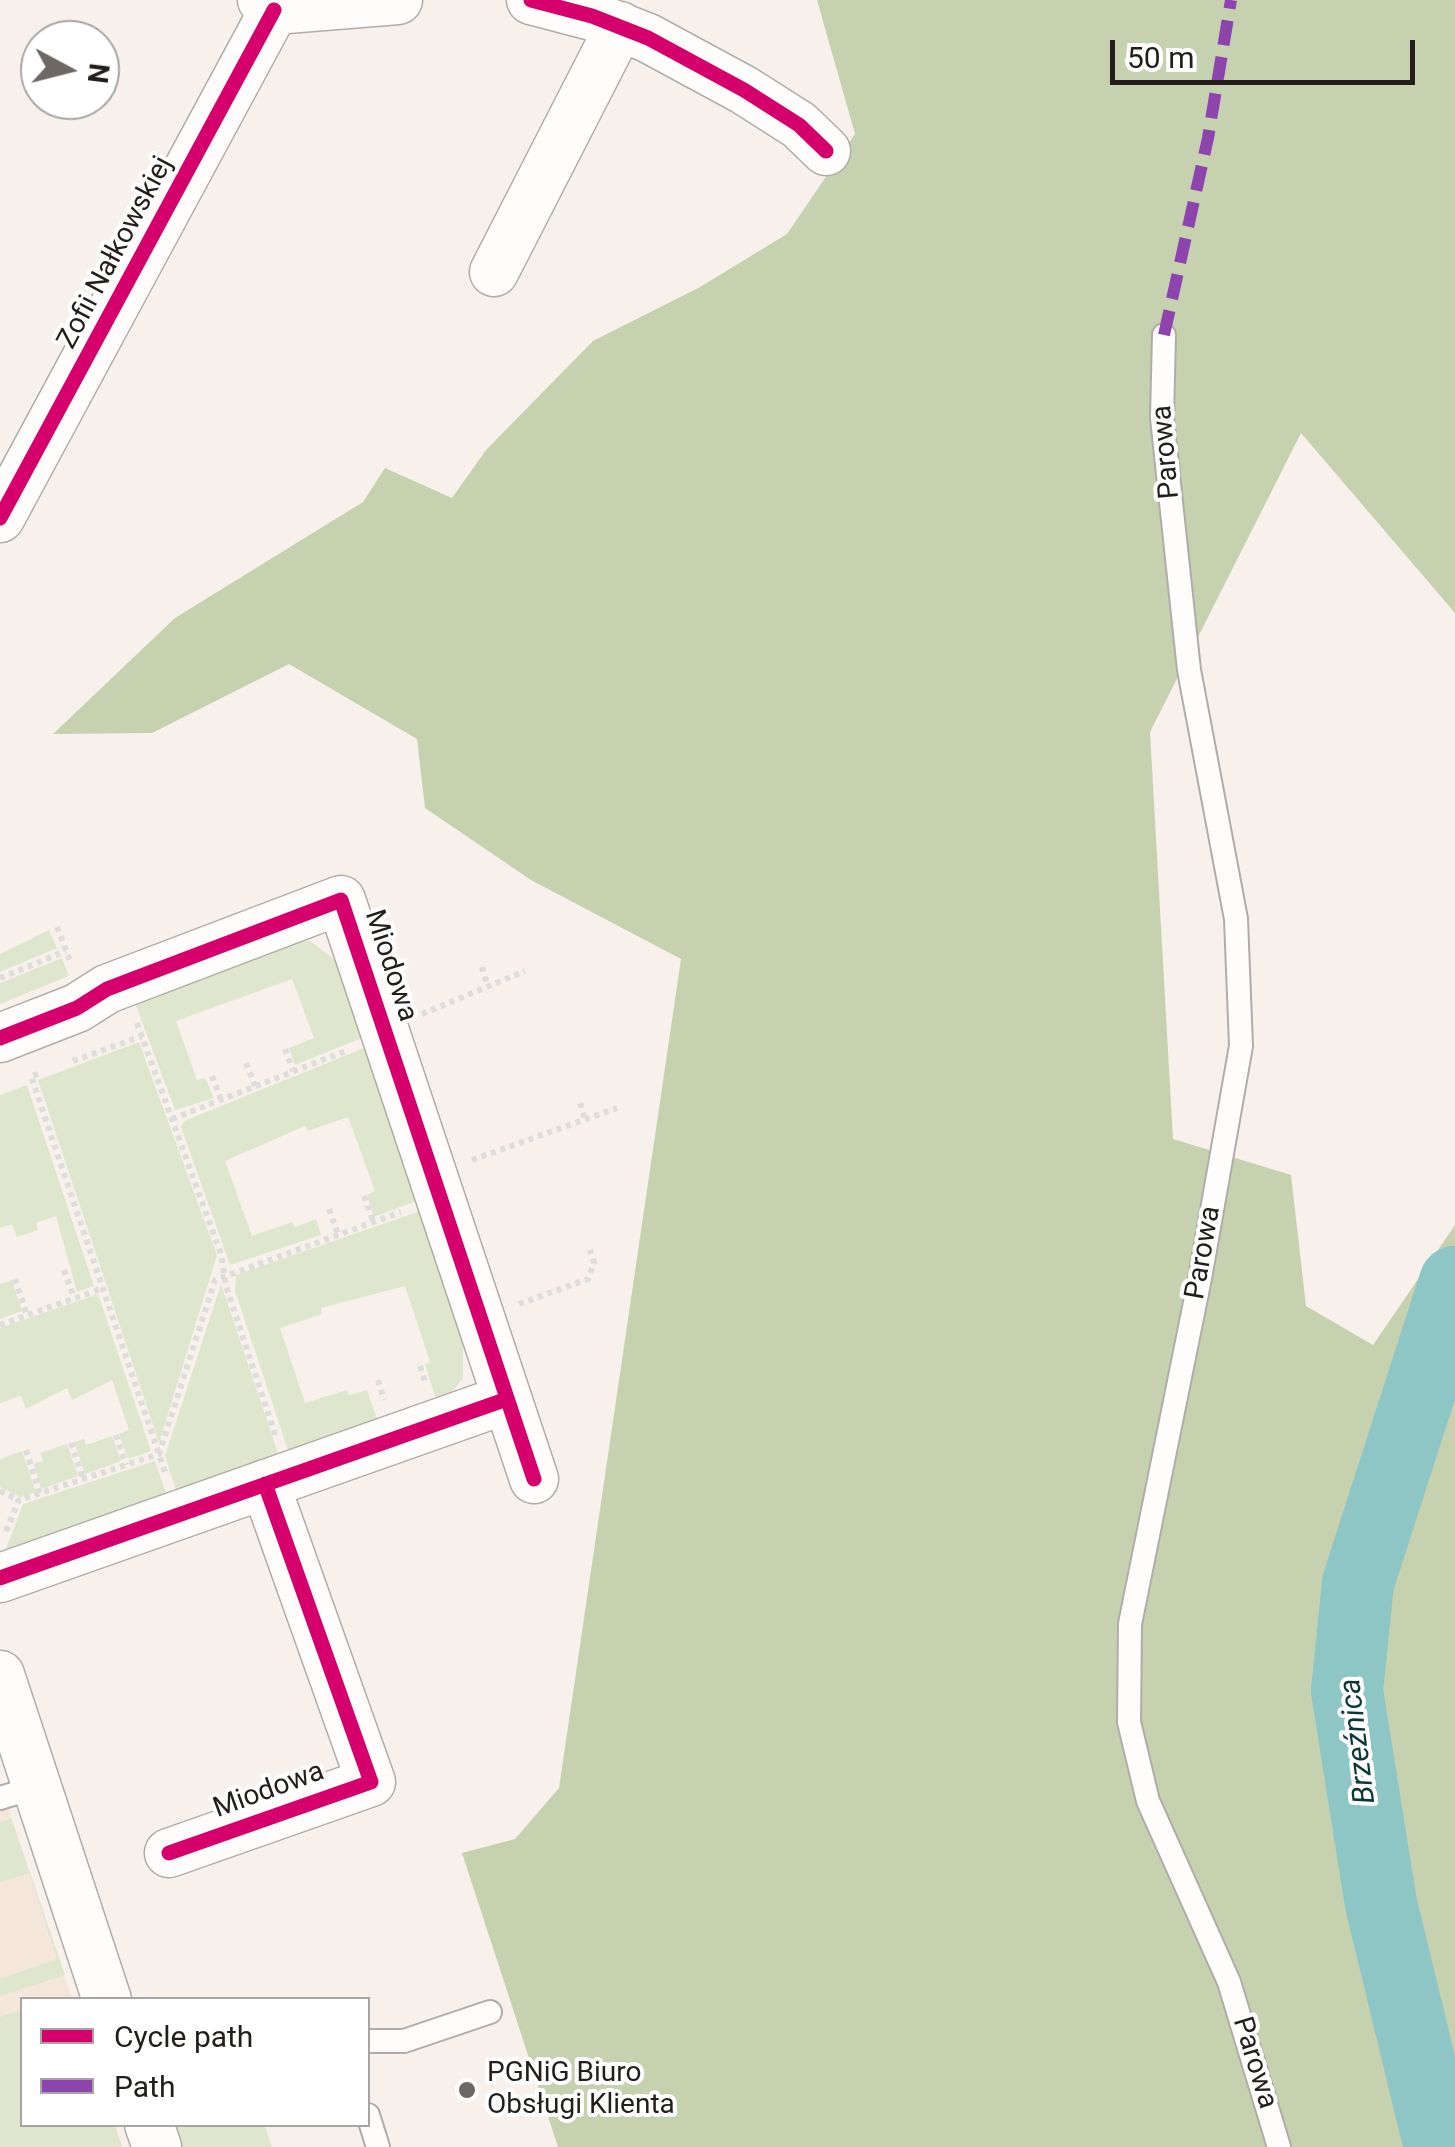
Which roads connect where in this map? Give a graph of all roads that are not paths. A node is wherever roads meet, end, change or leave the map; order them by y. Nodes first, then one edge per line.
1 (398, 0) edge
2 (531, 0) edge
3 (268, 5) edge
4 (620, 26) junction
5 (826, 150) dead end
6 (494, 272) dead end
7 (1164, 335) dead end
8 (0, 518) edge
9 (0, 1038) edge
10 (507, 1399) junction
11 (534, 1479) dead end
12 (277, 1480) junction
13 (0, 1578) edge
14 (0, 1676) edge
15 (18, 1793) edge
16 (169, 1854) dead end
17 (106, 1997) edge
18 (490, 2012) dead end
19 (370, 2042) edge
20 (370, 2121) edge
21 (378, 2147) edge
22 (1279, 2147) edge

1 - 3 street
2 - 4 street
3 - 8 street, Zofii Nałkowskiej
4 - 5 street
4 - 6 street
7 - 22 lane, Parowa
9 - 10 street, Miodowa
10 - 11 street, Miodowa
10 - 12 street
12 - 13 street
12 - 16 street, Miodowa
14 - 15 street
15 - 17 street
18 - 19 lane
20 - 21 lane

